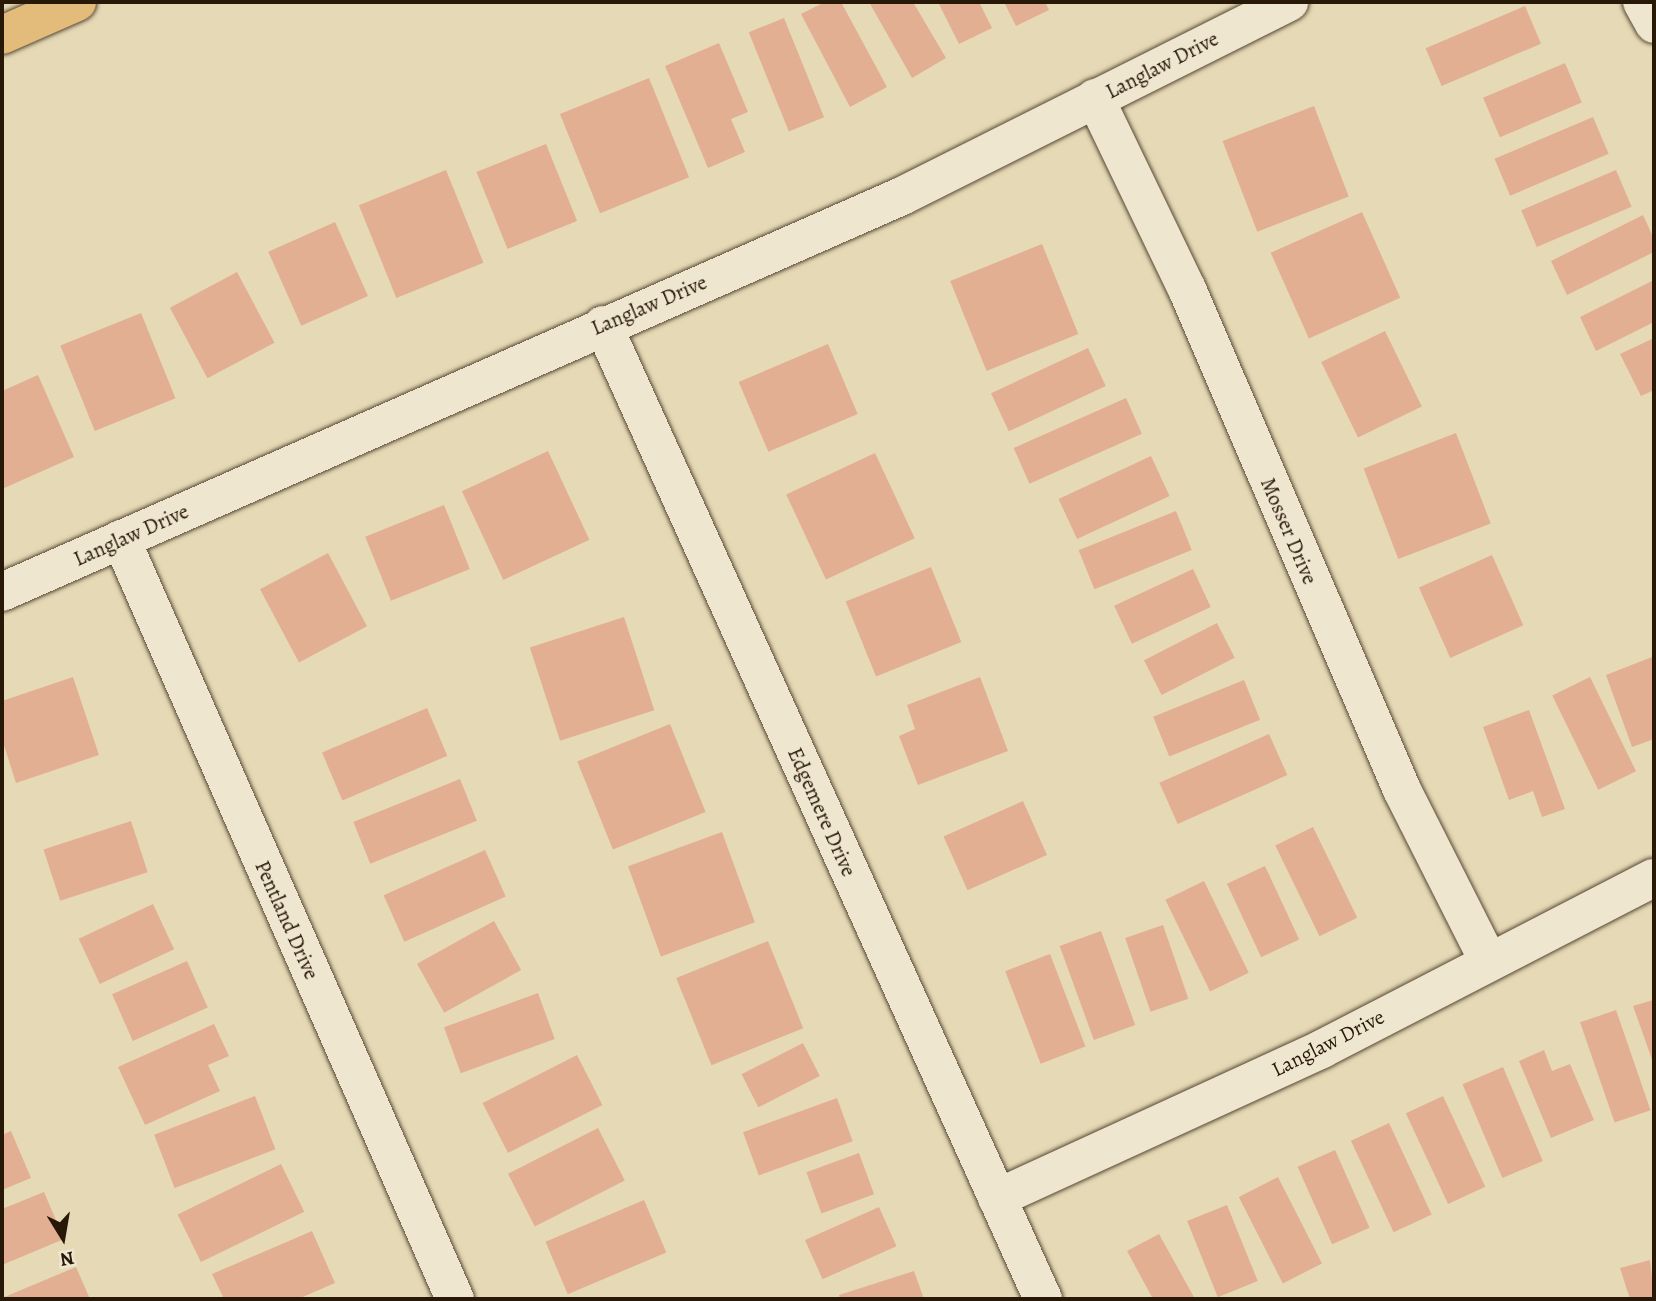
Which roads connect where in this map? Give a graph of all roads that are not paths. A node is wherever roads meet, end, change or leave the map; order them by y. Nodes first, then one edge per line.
1 (77, 2) edge
2 (1289, 2) edge
3 (1642, 2) edge
4 (1654, 24) edge
5 (2, 35) edge
6 (1096, 98) junction
7 (603, 325) junction
8 (121, 539) junction
9 (2, 592) edge
10 (1654, 878) edge
11 (1488, 960) junction
12 (997, 1198) junction
13 (455, 1299) edge
14 (1044, 1299) edge

1 - 5 main road
2 - 6 street, Langlaw Drive
3 - 4 street
6 - 7 street, Langlaw Drive
6 - 11 street, Mosser Drive
7 - 8 street, Langlaw Drive
7 - 12 street, Edgemere Drive
8 - 9 street, Langlaw Drive
8 - 13 street, Pentland Drive
10 - 11 street, Langlaw Drive
11 - 12 street, Langlaw Drive
12 - 14 street, Edgemere Drive

